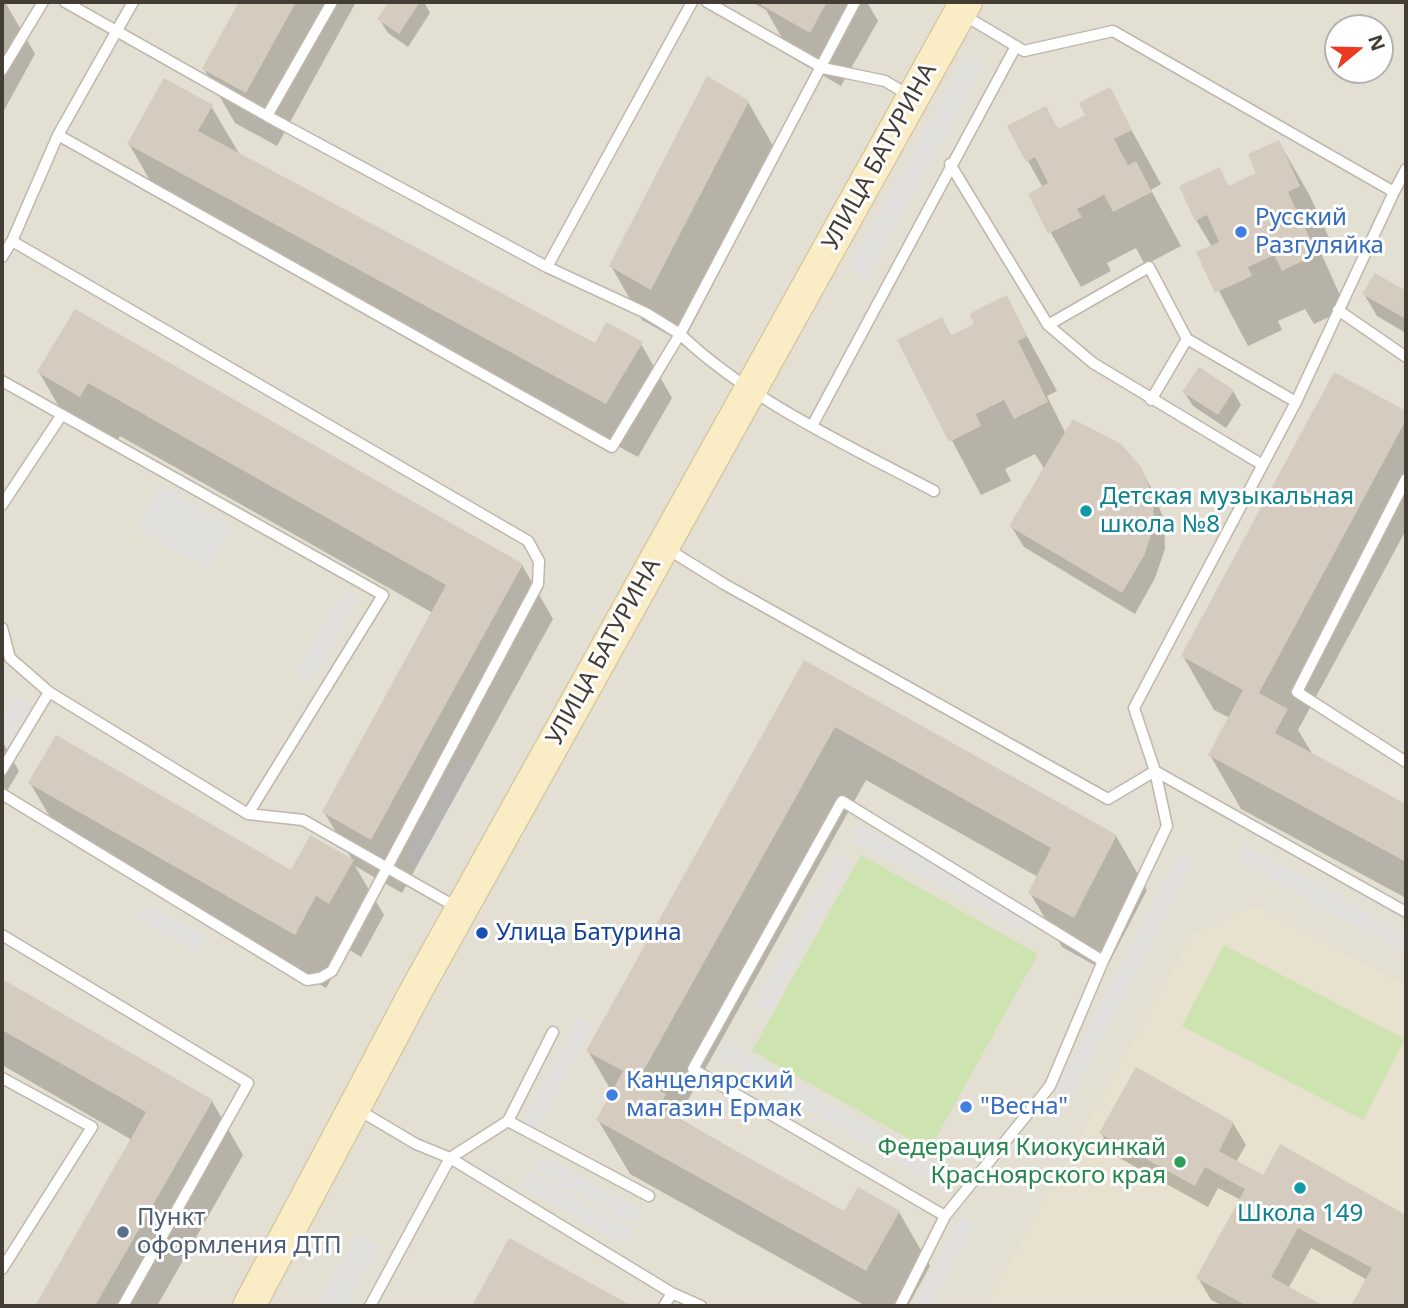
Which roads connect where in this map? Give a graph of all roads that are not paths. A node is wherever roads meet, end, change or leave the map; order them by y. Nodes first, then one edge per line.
1 (43, 2) edge
2 (65, 2) edge
3 (133, 2) edge
4 (331, 2) edge
5 (692, 2) edge
6 (707, 2) edge
7 (855, 2) edge
8 (963, 7) edge
9 (117, 30) junction
10 (1016, 46) junction
11 (823, 68) junction
12 (2, 70) edge
13 (913, 97) junction
14 (267, 116) junction
15 (58, 135) junction
16 (950, 164) junction
17 (1406, 169) edge
18 (1395, 192) junction
19 (12, 241) junction
20 (2, 257) edge
21 (548, 267) junction
22 (1338, 310) junction
23 (1048, 325) junction
24 (680, 334) junction
25 (1187, 339) junction
26 (1406, 357) edge
27 (2, 381) edge
28 (751, 388) junction
29 (1151, 400) junction
30 (1296, 402) junction
31 (61, 416) junction
32 (812, 426) junction
33 (1261, 464) junction
34 (1406, 479) edge
35 (934, 491) dead end
36 (2, 505) edge
37 (663, 546) junction
38 (2, 628) edge
39 (49, 692) junction
40 (1406, 762) edge
41 (2, 769) edge
42 (1155, 771) junction
43 (2, 794) edge
44 (248, 814) junction
45 (386, 864) junction
46 (461, 909) junction
47 (1406, 912) edge
48 (2, 935) edge
49 (1103, 961) junction
50 (553, 1032) dead end
51 (2, 1078) edge
52 (355, 1108) junction
53 (508, 1121) junction
54 (450, 1158) junction
55 (649, 1196) dead end
56 (945, 1216) junction
57 (2, 1269) edge
58 (672, 1293) junction
59 (123, 1306) edge
60 (249, 1306) edge
61 (370, 1306) edge
62 (664, 1306) edge
63 (701, 1306) edge
64 (900, 1306) edge

1 - 12 lane
2 - 9 lane
3 - 9 lane
4 - 14 lane
5 - 21 lane
6 - 11 lane
7 - 11 lane
8 - 10 lane
8 - 13 street, УЛИЦА БАТУРИНА
9 - 14 lane
9 - 15 lane
10 - 16 lane
10 - 18 lane
11 - 13 lane
11 - 24 lane
13 - 28 street, УЛИЦА БАТУРИНА
14 - 21 lane
15 - 19 lane
15 - 24 lane
16 - 23 lane
16 - 32 lane
17 - 18 lane
18 - 22 lane
19 - 20 lane
19 - 45 lane
21 - 24 lane
22 - 26 lane
22 - 30 lane
23 - 25 lane
23 - 29 lane
24 - 28 lane
25 - 29 lane
25 - 30 lane
27 - 31 lane
28 - 32 lane
28 - 37 street, УЛИЦА БАТУРИНА
29 - 33 lane
30 - 33 lane
31 - 36 lane
31 - 44 lane
32 - 35 lane
33 - 42 lane
34 - 40 lane
37 - 42 lane
37 - 46 street, УЛИЦА БАТУРИНА
38 - 39 lane
39 - 41 lane
39 - 44 lane
42 - 47 lane
42 - 49 lane
43 - 45 lane
44 - 45 lane
45 - 46 lane
46 - 52 street, УЛИЦА БАТУРИНА
48 - 59 lane
49 - 56 lane
49 - 56 lane
50 - 53 lane
51 - 57 lane
52 - 54 lane
52 - 60 street, УЛИЦА БАТУРИНА
53 - 54 lane
53 - 55 lane
54 - 58 lane
54 - 61 lane
56 - 64 lane
58 - 62 lane
58 - 63 lane

